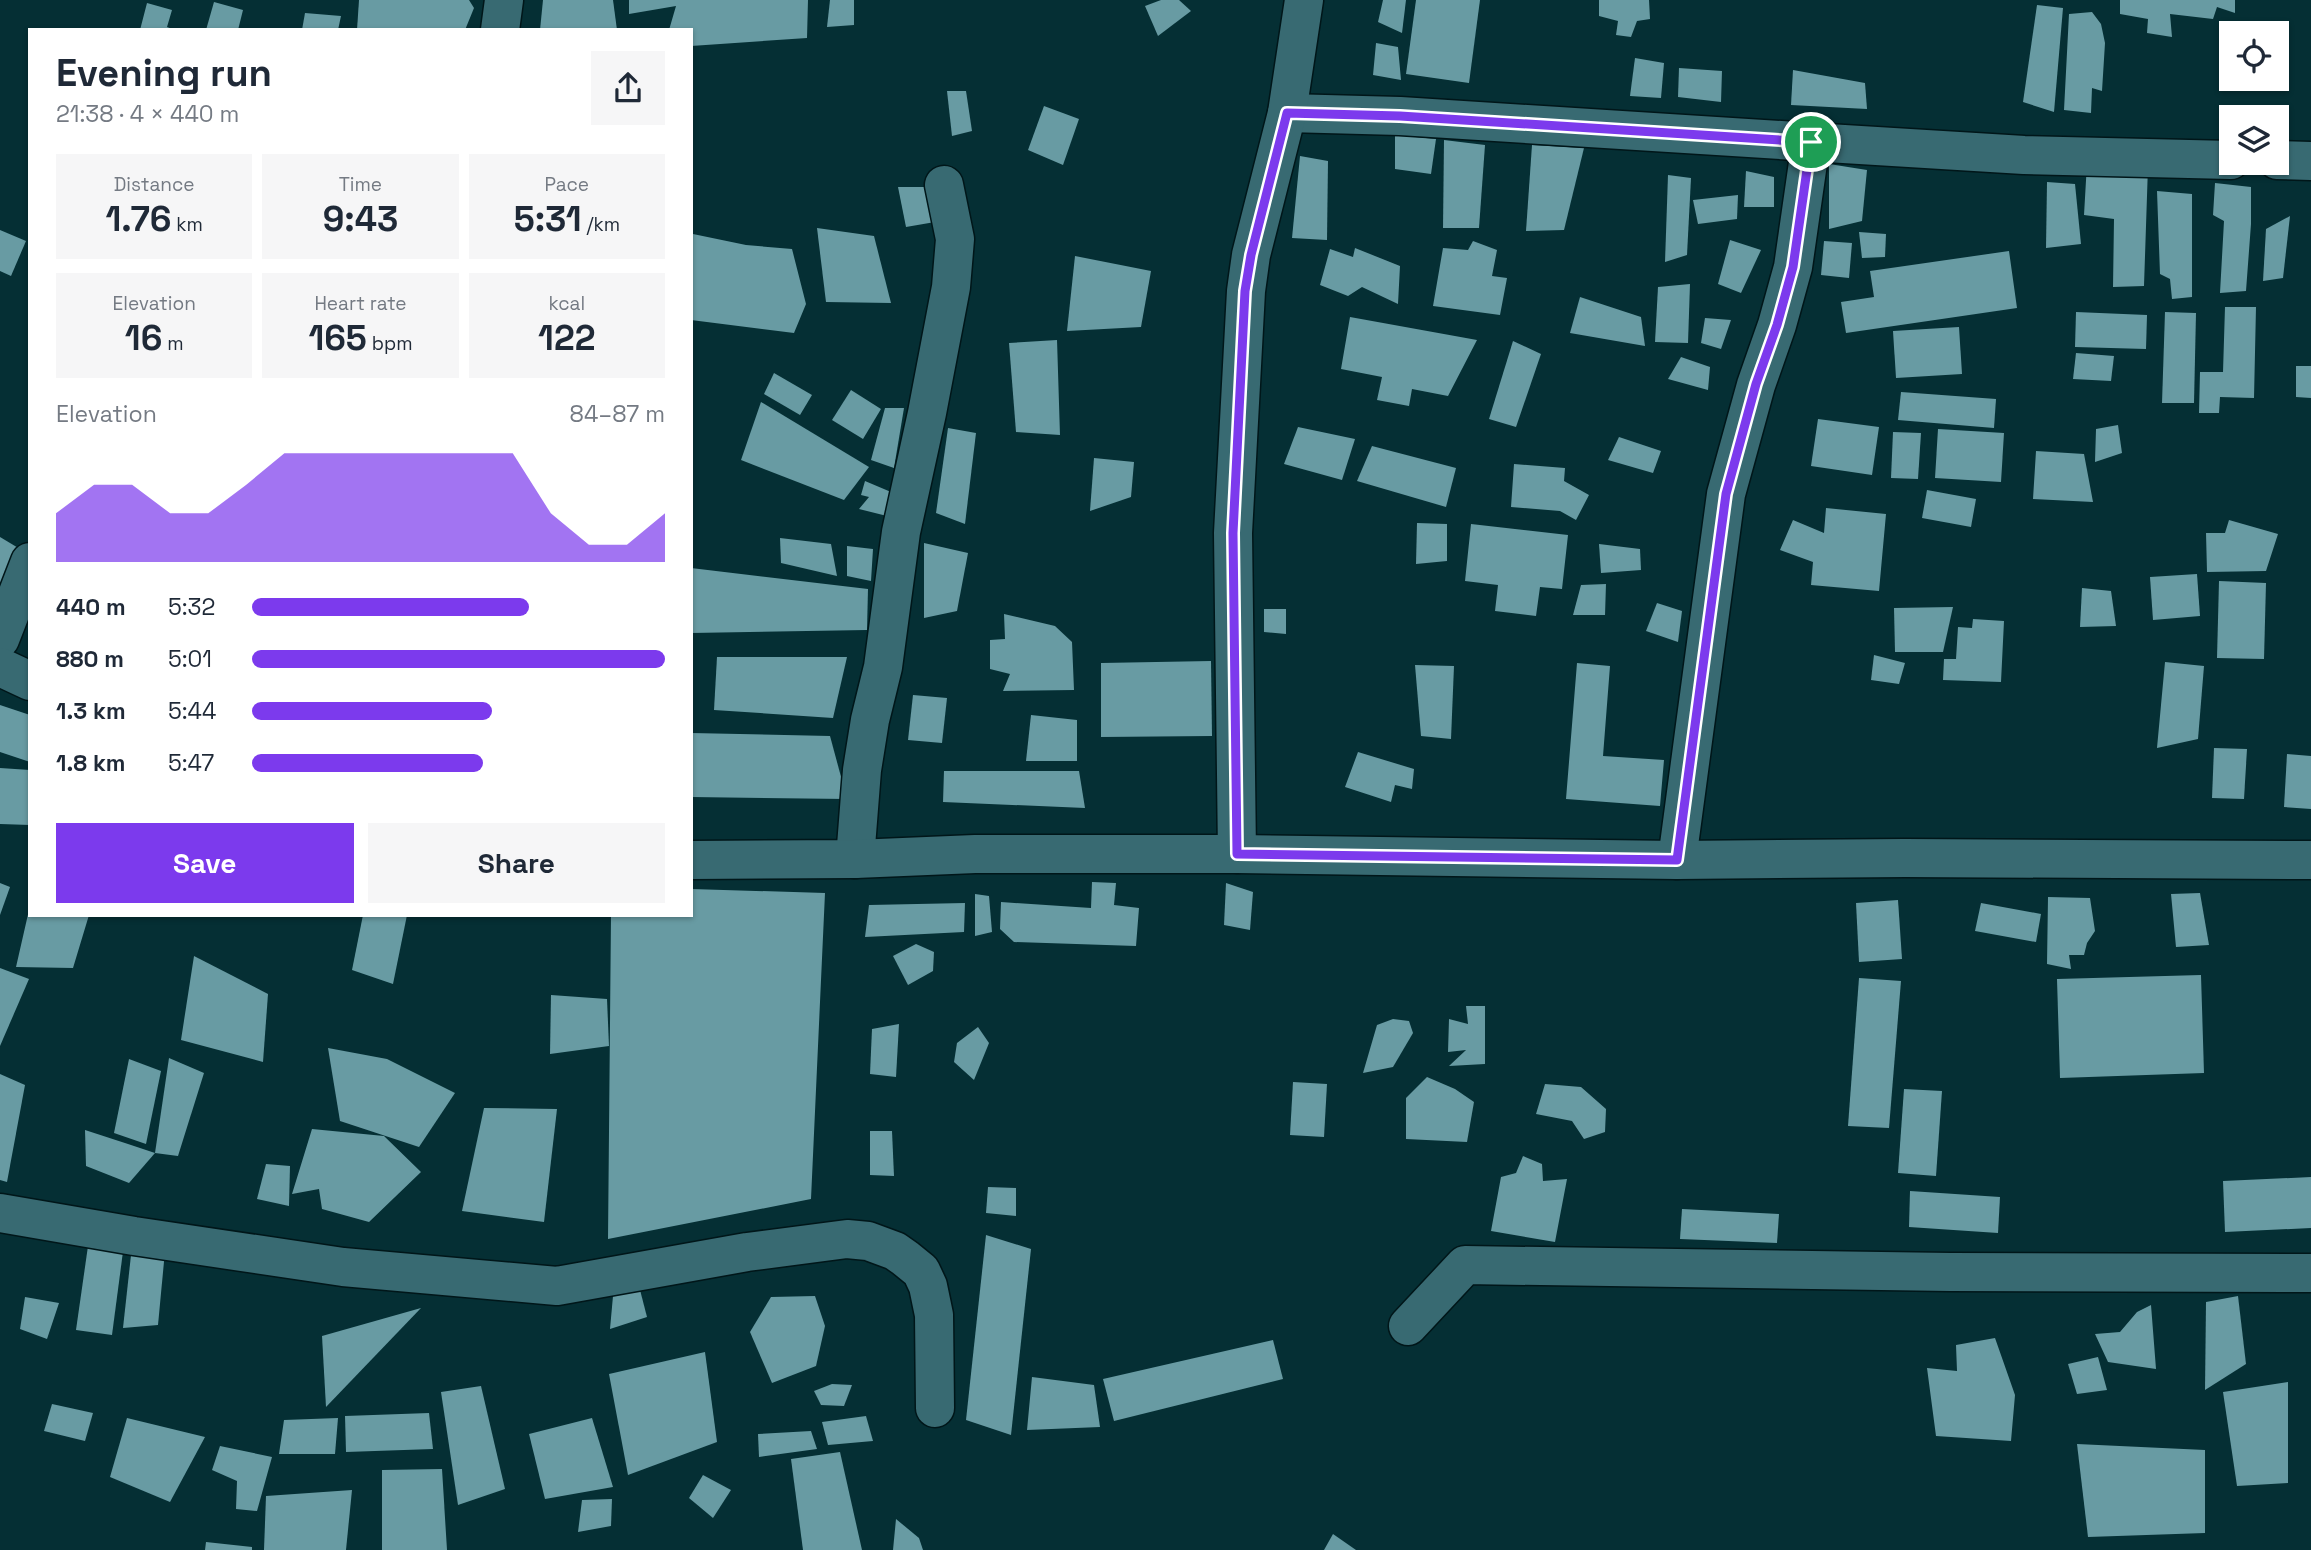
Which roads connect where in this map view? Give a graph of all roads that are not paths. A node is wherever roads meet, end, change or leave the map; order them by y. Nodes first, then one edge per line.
1 (504, 0) edge
2 (1304, 0) edge
3 (500, 28) edge
4 (1287, 113) junction
5 (1811, 142) junction
6 (2219, 160) edge
7 (2289, 160) edge
8 (2311, 161) edge
9 (944, 186) dead end
10 (28, 567) edge
11 (0, 639) edge
12 (0, 667) edge
13 (28, 680) edge
14 (1237, 854) junction
15 (855, 859) junction
16 (693, 860) edge
17 (1677, 860) junction
18 (2311, 860) edge
19 (0, 1213) edge
20 (2311, 1273) edge
21 (1408, 1326) dead end
22 (935, 1408) dead end

1 - 3 street
2 - 4 street
4 - 5 street
4 - 14 street
5 - 6 street
5 - 17 street
7 - 8 street
9 - 15 street
10 - 11 street
12 - 13 street
14 - 15 street
14 - 17 street
15 - 16 street
17 - 18 street
19 - 22 street
20 - 21 street

